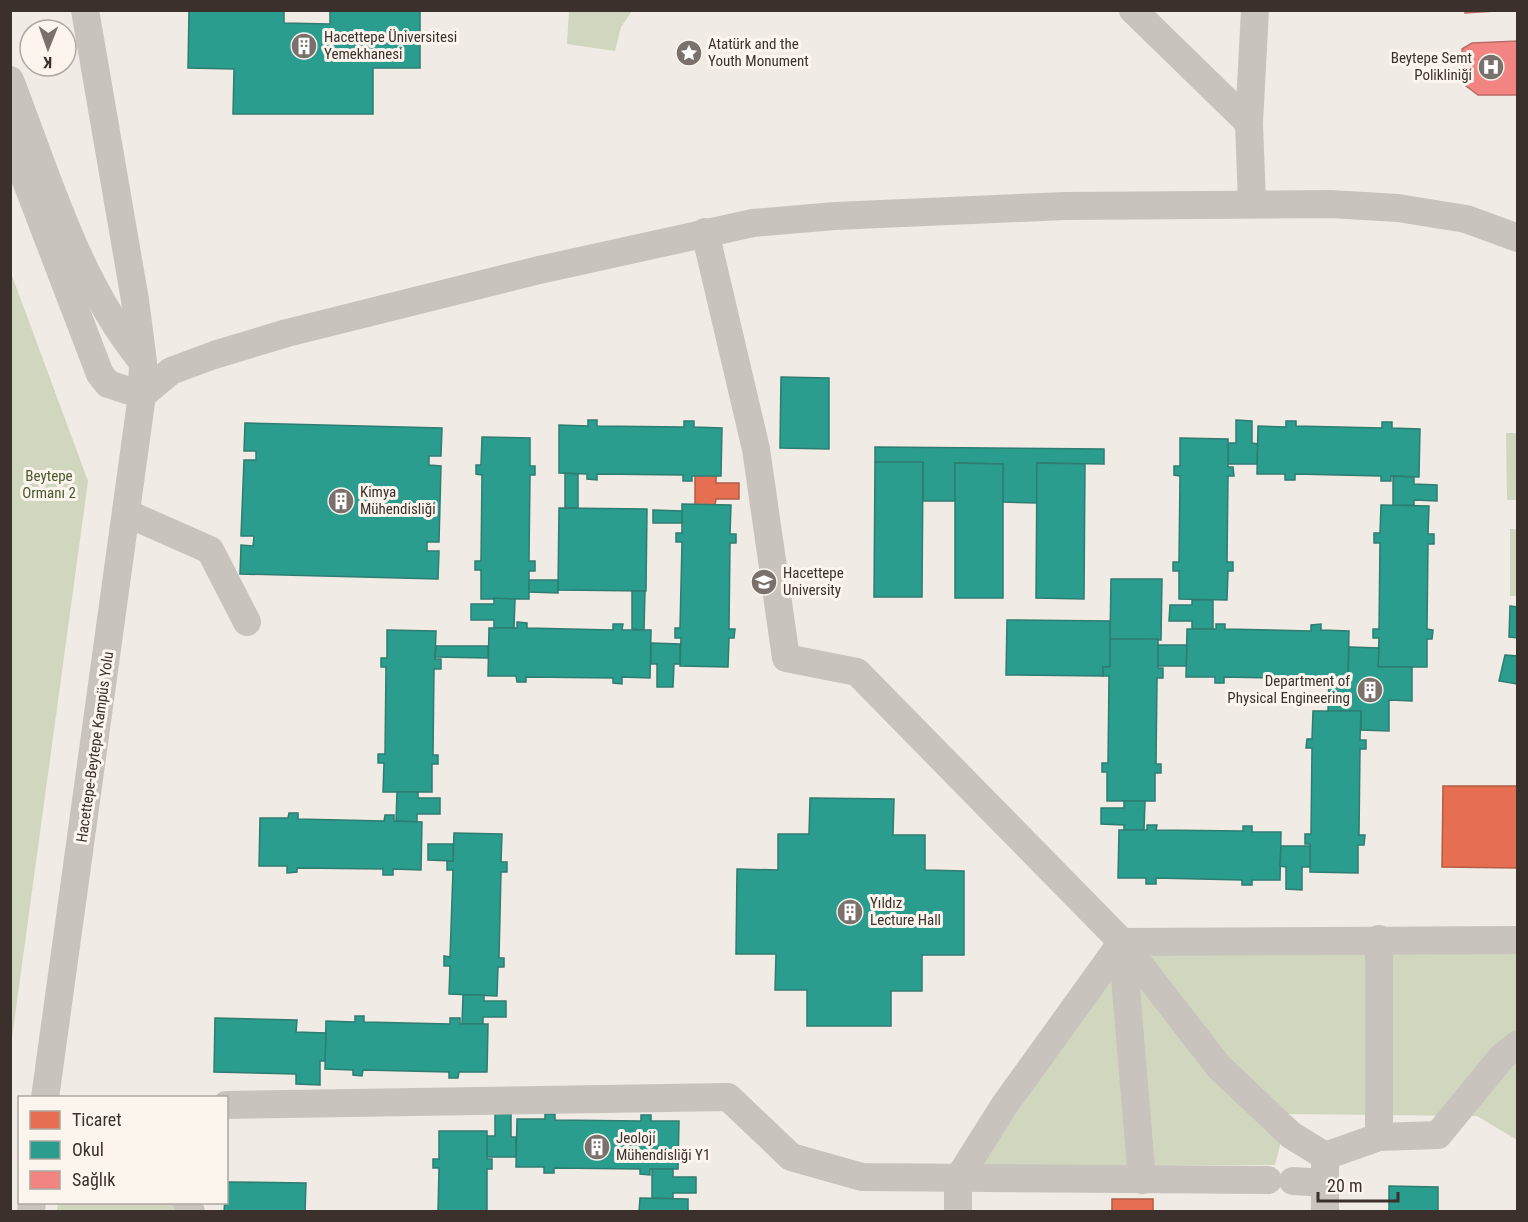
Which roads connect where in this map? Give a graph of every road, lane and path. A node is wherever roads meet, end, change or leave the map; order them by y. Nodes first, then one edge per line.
1 (85, 10) edge
2 (1255, 10) edge
3 (1146, 17) edge
4 (10, 80) edge
5 (1249, 123) junction
6 (10, 140) edge
7 (1252, 203) junction
8 (705, 232) junction
9 (1518, 238) edge
10 (143, 362) junction
11 (142, 395) junction
12 (126, 513) junction
13 (247, 622) dead end
14 (1378, 939) junction
15 (1518, 940) edge
16 (1122, 942) junction
17 (1518, 1044) edge
18 (45, 1096) edge
19 (228, 1105) edge
20 (1379, 1137) junction
21 (1325, 1169) junction
22 (958, 1179) junction
23 (1142, 1180) junction
24 (958, 1212) edge
25 (1325, 1212) edge

1 - 10 street, Hacettepe-Beytepe Kampüs Yolu
2 - 5 street
3 - 5 street
4 - 10 street
5 - 7 street
6 - 11 street
7 - 8 street
7 - 9 street
8 - 11 street
8 - 16 street
10 - 11 street, Hacettepe-Beytepe Kampüs Yolu
11 - 12 street, Hacettepe-Beytepe Kampüs Yolu
12 - 13 street
12 - 18 street, Hacettepe-Beytepe Kampüs Yolu
14 - 15 street
14 - 16 street
14 - 20 street
16 - 21 street
16 - 22 street
16 - 23 street
17 - 20 street
19 - 22 street
20 - 21 street
21 - 23 street
21 - 25 street
22 - 23 street
22 - 24 street

